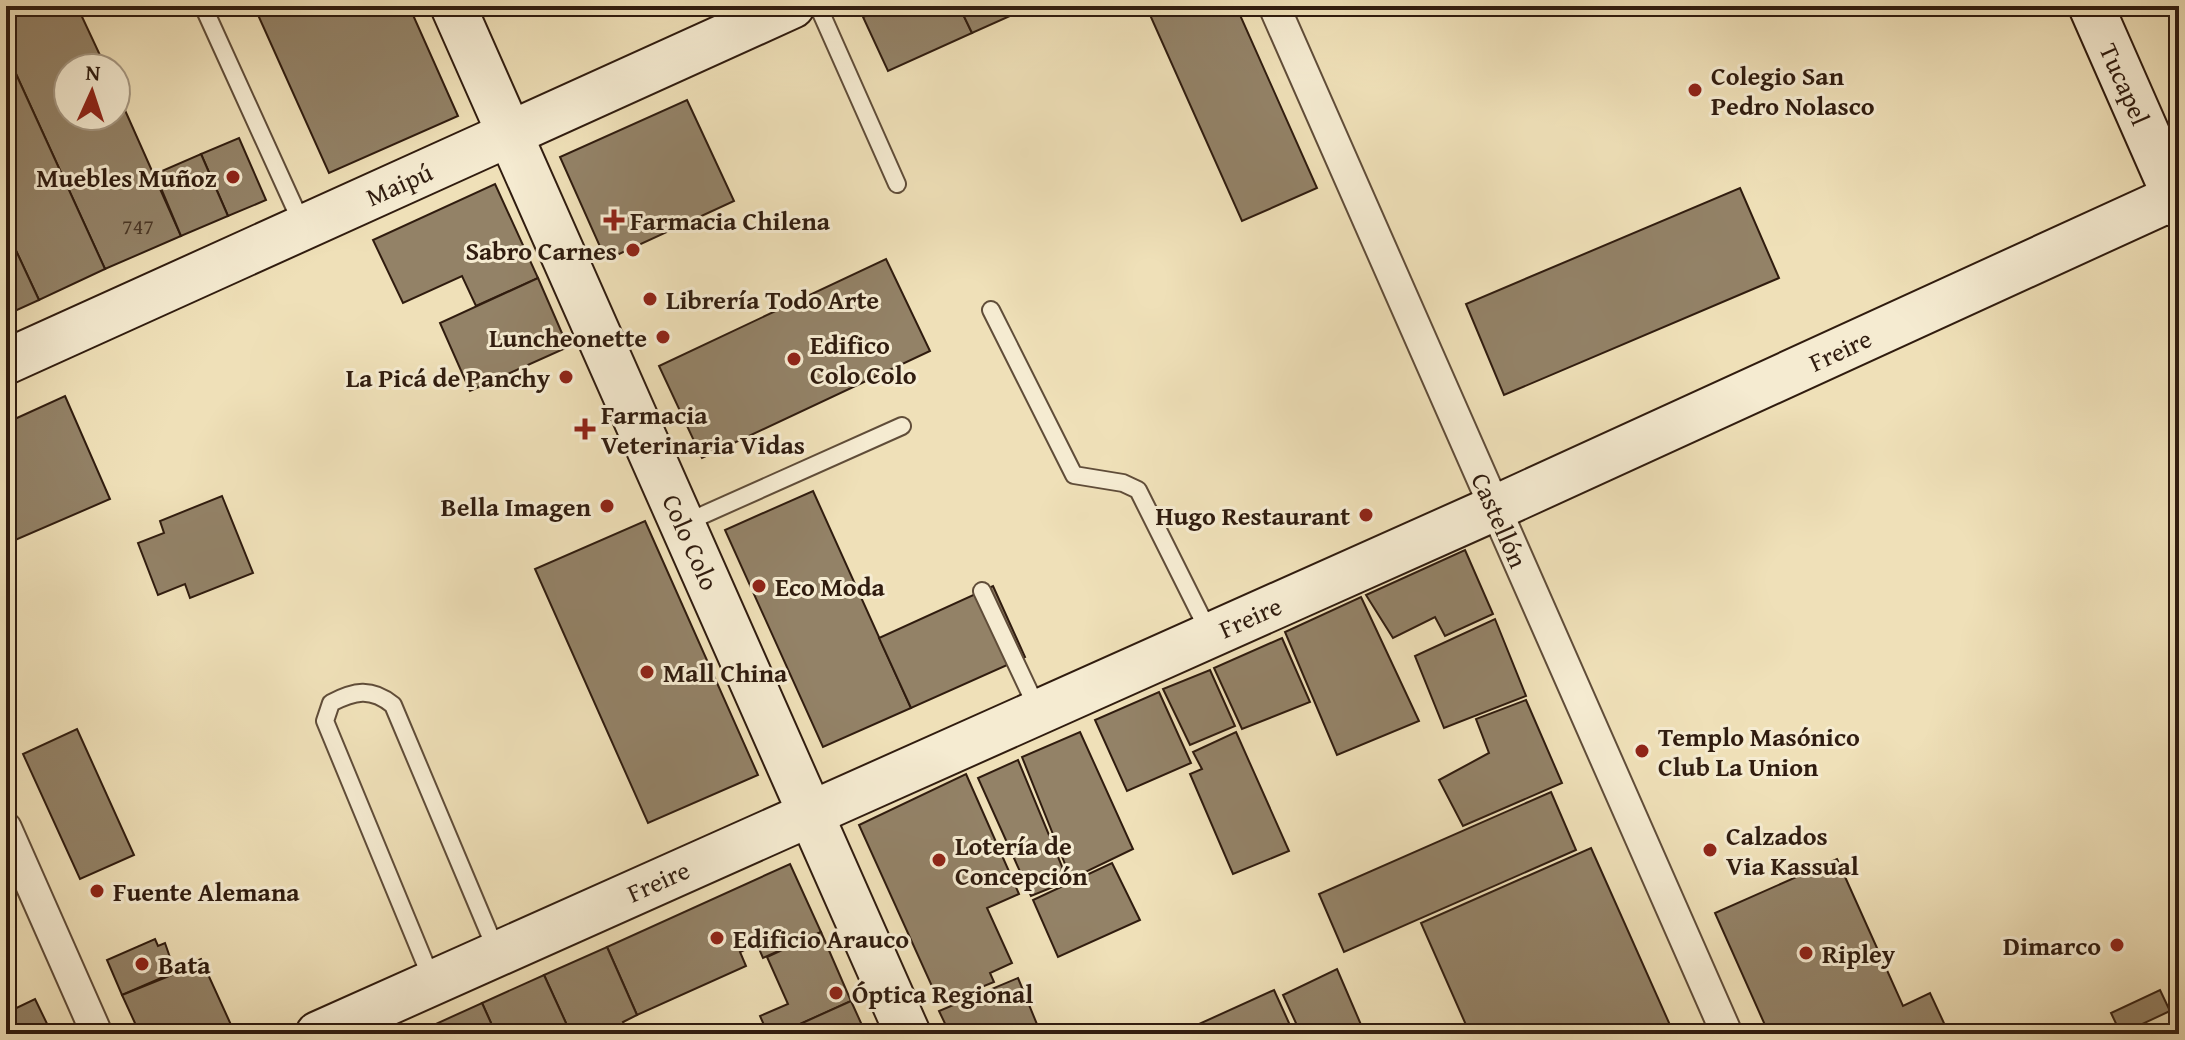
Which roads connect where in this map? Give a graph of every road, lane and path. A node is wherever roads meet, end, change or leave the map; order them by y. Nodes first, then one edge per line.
1 (203, 6) edge
2 (453, 6) edge
3 (792, 6) edge
4 (818, 6) edge
5 (1274, 6) edge
6 (2091, 6) edge
7 (510, 134) junction
8 (897, 184) dead end
9 (2178, 200) edge
10 (304, 227) junction
11 (991, 310) dead end
12 (6, 362) edge
13 (902, 426) dead end
14 (1495, 508) junction
15 (683, 523) junction
16 (982, 591) dead end
17 (1210, 635) junction
18 (1038, 712) junction
19 (810, 813) junction
20 (6, 828) edge
21 (498, 954) junction
22 (433, 983) junction
23 (97, 1034) edge
24 (318, 1034) edge
25 (908, 1034) edge
26 (1727, 1034) edge

1 - 10 lane
2 - 7 main road, Colo Colo
3 - 7 main road, Maipú
4 - 8 lane
5 - 14 street, Castellón
6 - 9 main road, Tucapel
7 - 10 main road, Maipú
7 - 15 main road, Colo Colo
9 - 14 main road, Freire
10 - 12 main road, Maipú
11 - 17 lane
13 - 15 lane
14 - 17 main road, Freire
14 - 26 street, Castellón
15 - 19 main road, Colo Colo
16 - 18 lane
17 - 18 main road, Freire
18 - 19 main road, Freire
19 - 21 main road, Freire
19 - 25 main road, Colo Colo
20 - 23 street
21 - 22 main road, Freire
21 - 22 lane
22 - 24 main road, Freire

